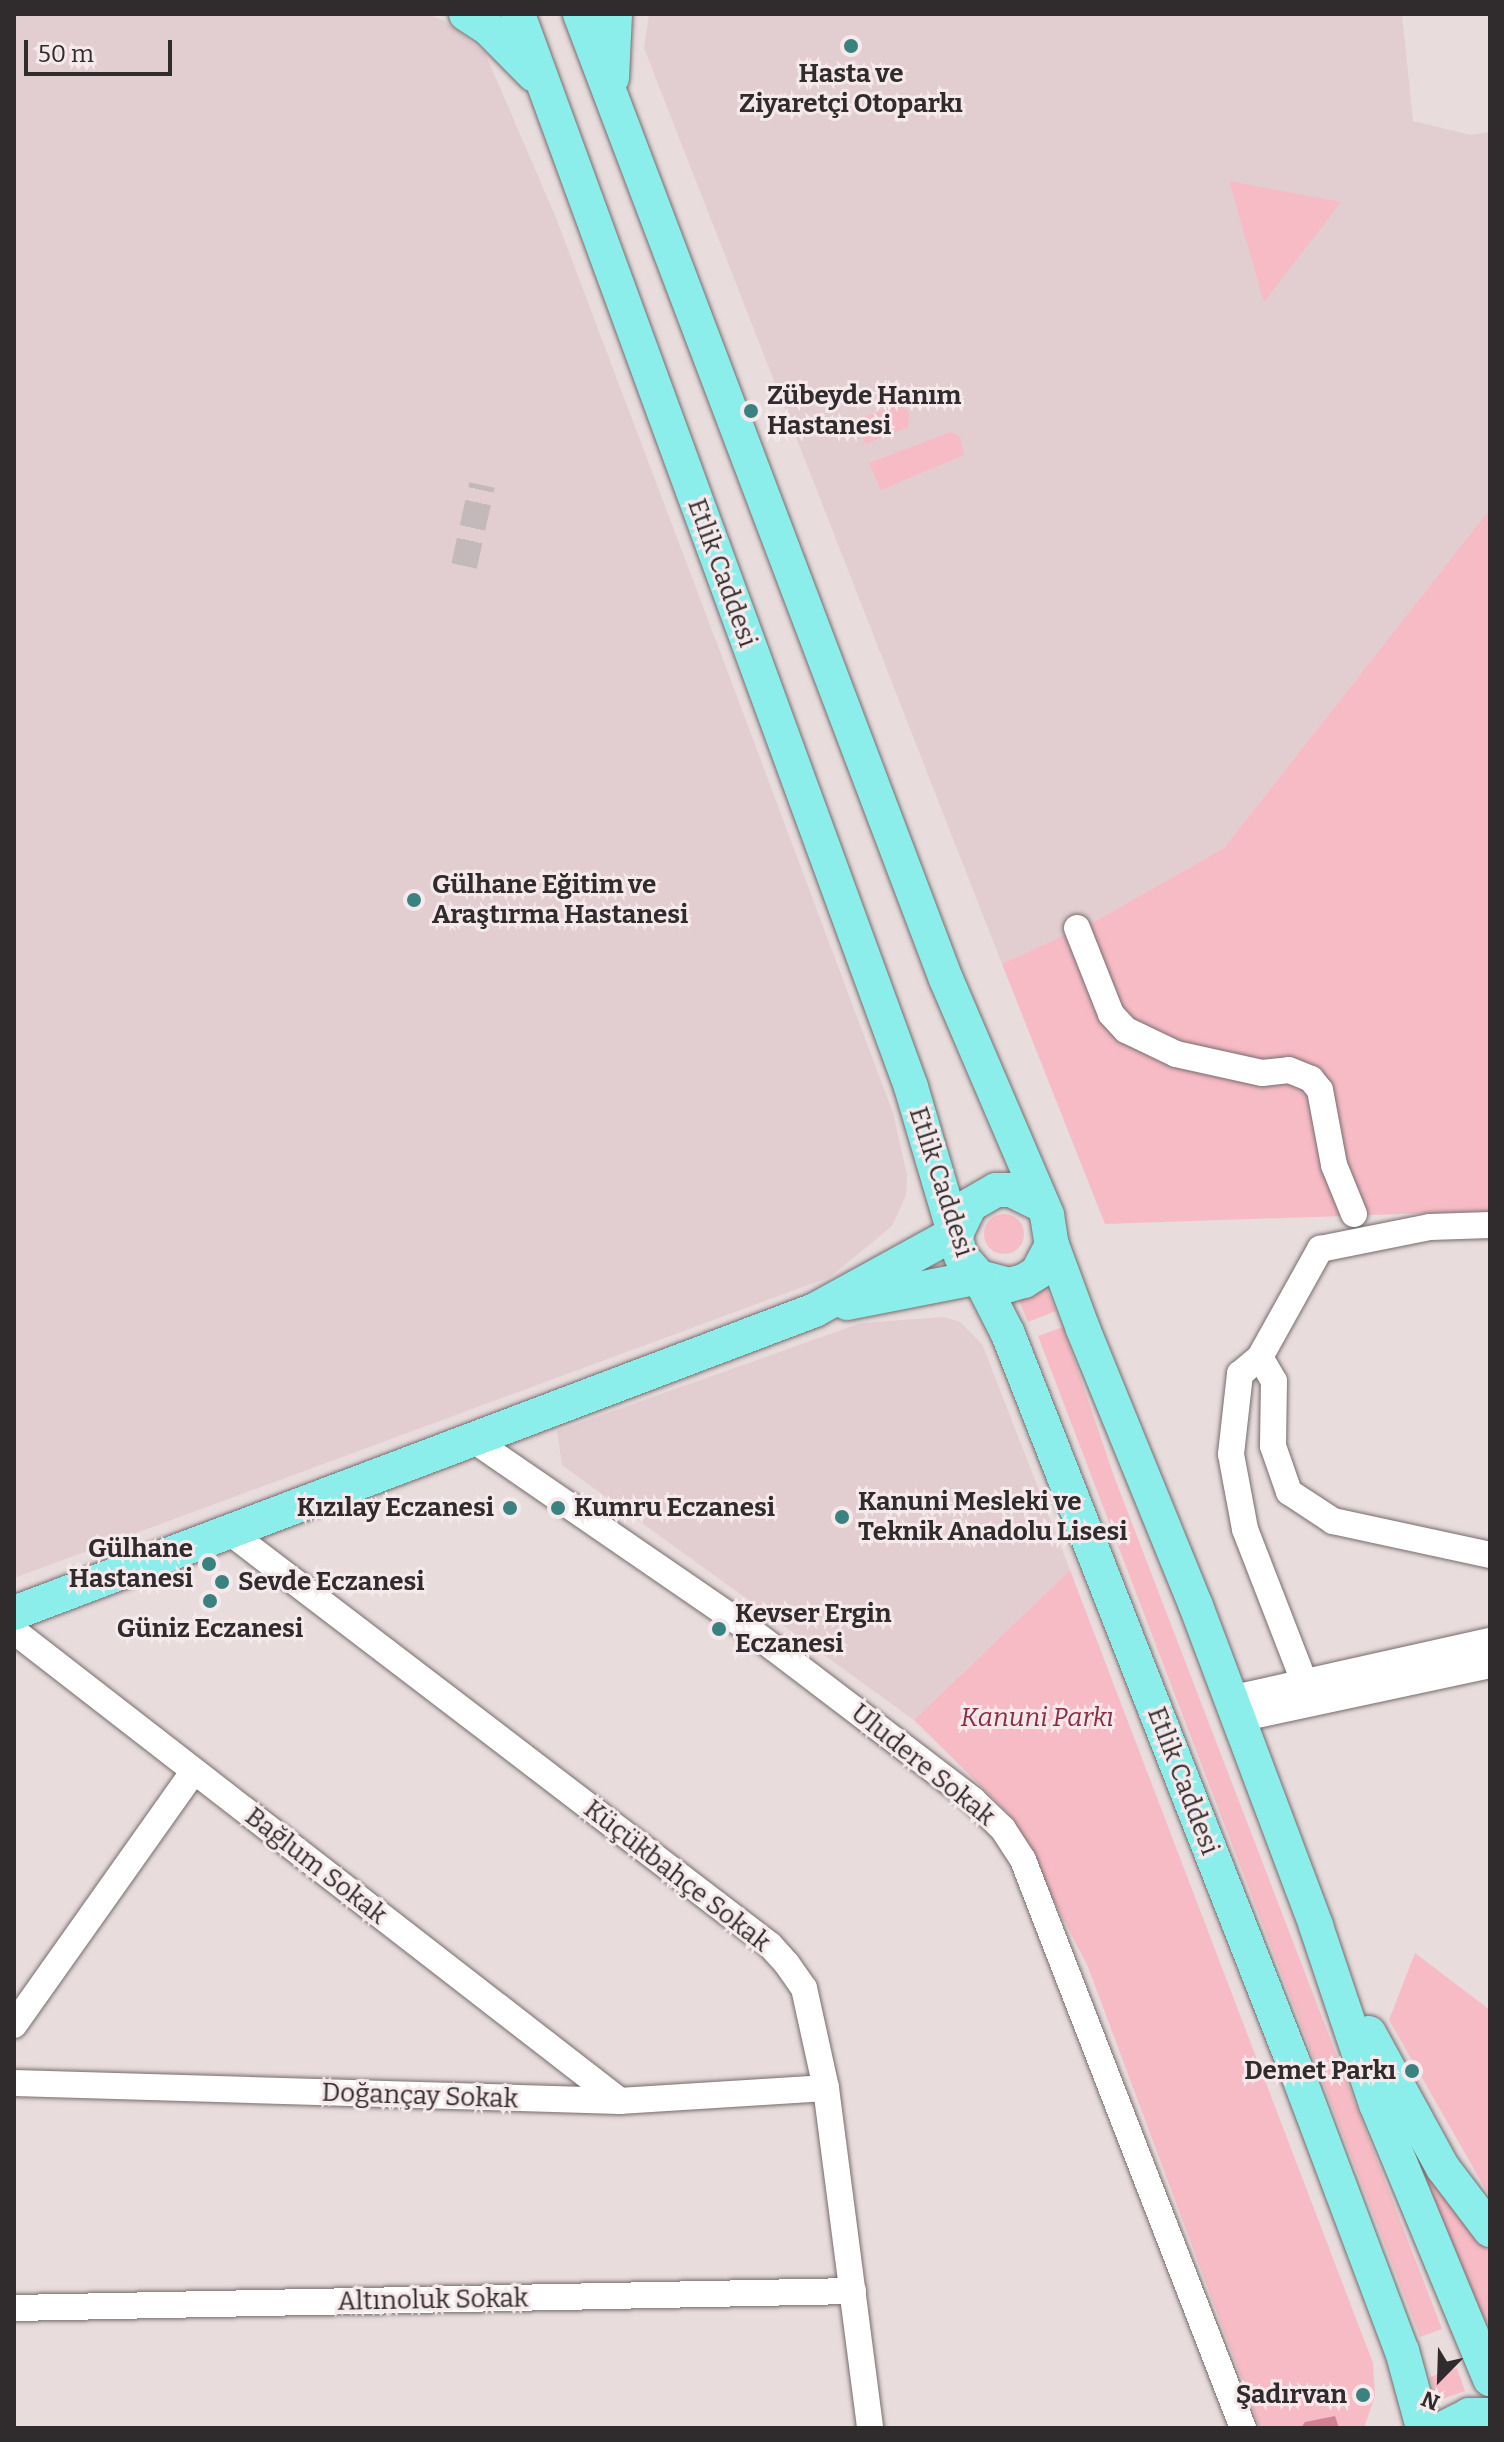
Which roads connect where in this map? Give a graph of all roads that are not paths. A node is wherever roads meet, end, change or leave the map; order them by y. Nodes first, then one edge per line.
1 (466, 14) edge
2 (518, 14) edge
3 (580, 14) edge
4 (615, 14) edge
5 (545, 87) junction
6 (612, 99) junction
7 (1077, 928) dead end
8 (1038, 1203) junction
9 (1354, 1214) dead end
10 (1490, 1225) edge
11 (957, 1232) junction
12 (1052, 1245) junction
13 (979, 1277) junction
14 (815, 1310) junction
15 (1260, 1357) junction
16 (472, 1439) junction
17 (227, 1530) junction
18 (1490, 1555) edge
19 (14, 1613) edge
20 (14, 1631) edge
21 (1490, 1641) edge
22 (1490, 1665) edge
23 (1305, 1684) junction
24 (1234, 1709) junction
25 (194, 1771) junction
26 (1316, 1926) junction
27 (14, 2025) edge
28 (14, 2083) edge
29 (826, 2088) junction
30 (620, 2101) junction
31 (1490, 2230) edge
32 (853, 2291) junction
33 (14, 2308) edge
34 (1490, 2379) edge
35 (1490, 2415) edge
36 (870, 2428) edge
37 (1243, 2428) edge
38 (1423, 2428) edge
39 (1444, 2428) edge

1 - 5 main road
2 - 5 main road, Etlik Caddesi
3 - 6 main road
4 - 6 main road
5 - 11 main road, Etlik Caddesi
6 - 8 main road
7 - 9 street
8 - 11 main road
8 - 12 main road
10 - 15 street
11 - 13 main road, Etlik Caddesi
11 - 14 main road
12 - 13 main road
12 - 24 main road
13 - 14 main road
13 - 38 main road, Etlik Caddesi
14 - 16 main road
15 - 18 street
15 - 23 street
16 - 17 main road
16 - 37 street, Uludere Sokak
17 - 19 main road
17 - 29 street, Küçükbahçe Sokak
20 - 25 street, Bağlum Sokak
21 - 23 street
22 - 24 street
23 - 24 street
24 - 26 main road
25 - 27 street
25 - 30 street, Bağlum Sokak
26 - 31 main road
26 - 34 main road
28 - 30 street, Doğançay Sokak
29 - 30 street, Doğançay Sokak
29 - 32 street, Küçükbahçe Sokak
32 - 33 street, Altınoluk Sokak
32 - 36 street, Küçükbahçe Sokak
35 - 39 main road

